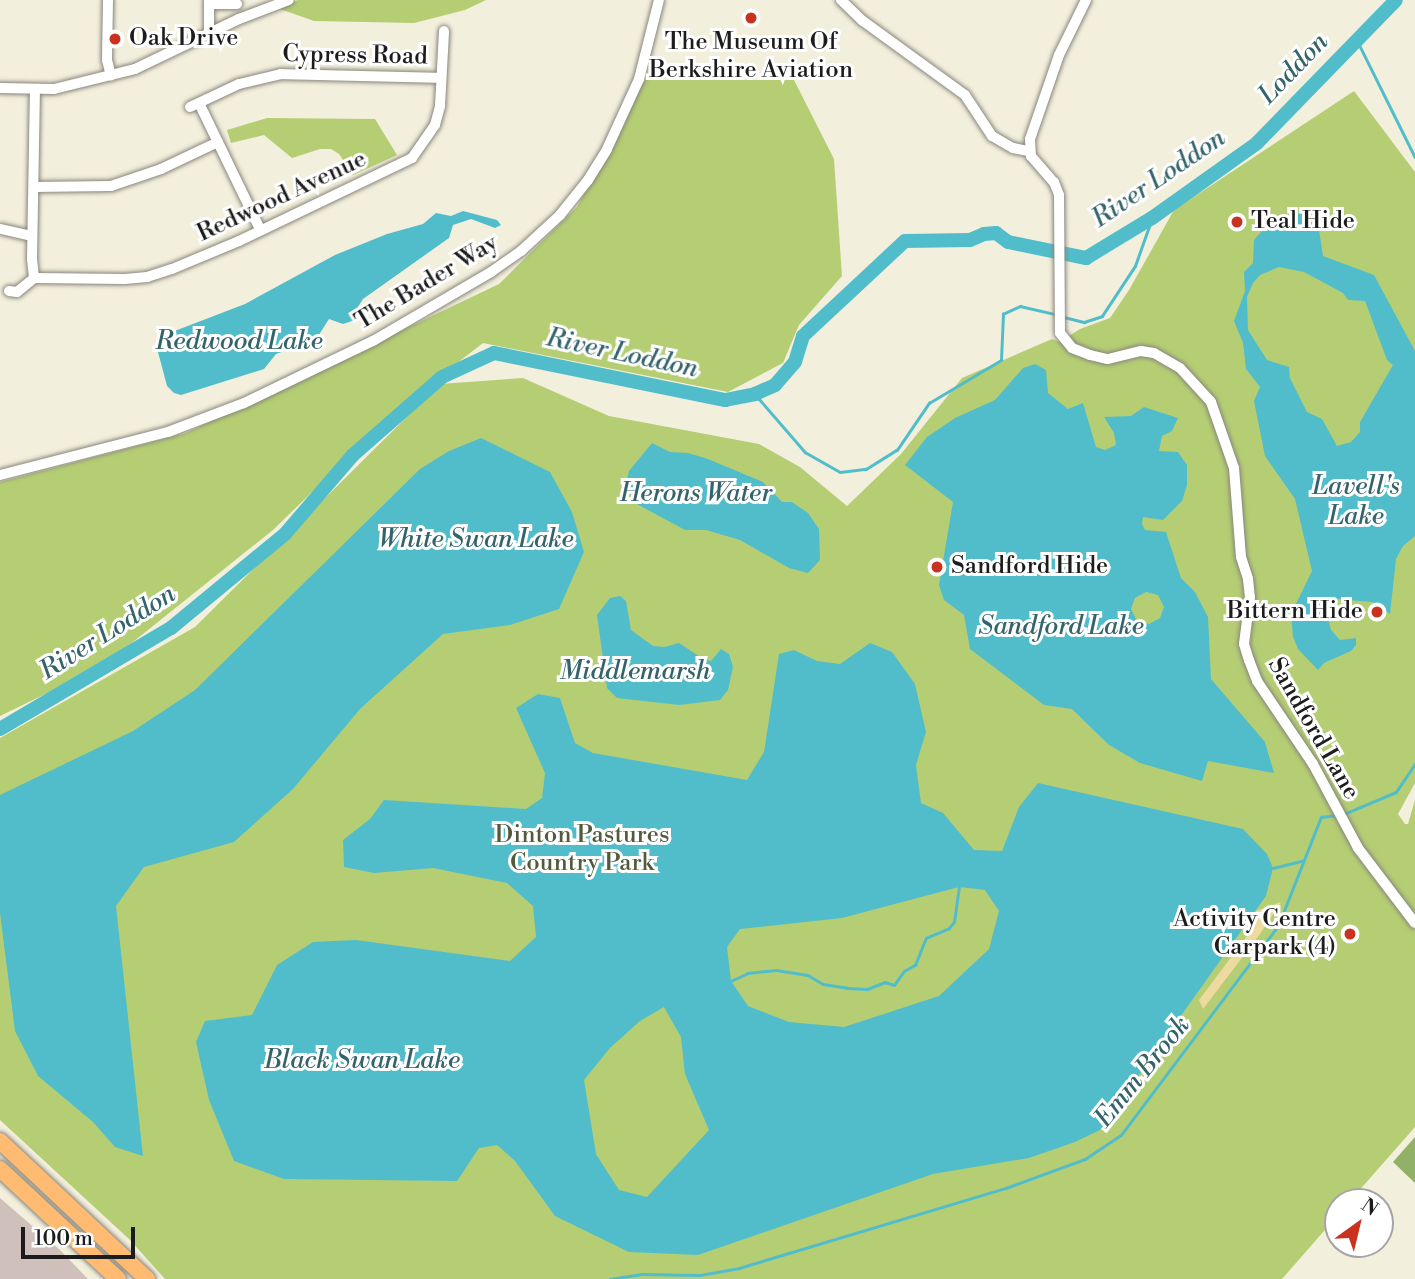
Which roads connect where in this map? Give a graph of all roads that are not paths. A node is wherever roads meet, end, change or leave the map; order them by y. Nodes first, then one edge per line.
1 (108, 0) edge
2 (289, 0) edge
3 (659, 0) edge
4 (841, 0) edge
5 (1086, 0) edge
6 (209, 2) edge
7 (237, 4) dead end
8 (444, 31) dead end
9 (209, 33) junction
10 (111, 76) junction
11 (441, 78) junction
12 (0, 88) edge
13 (35, 90) junction
14 (218, 142) junction
15 (1029, 151) junction
16 (34, 187) junction
17 (1, 229) edge
18 (260, 229) junction
19 (32, 236) junction
20 (34, 278) junction
21 (9, 291) dead end
22 (0, 475) edge
23 (1415, 923) edge
24 (0, 1141) edge
25 (0, 1169) edge
26 (118, 1279) edge
27 (147, 1279) edge

1 - 10 street
2 - 9 street
3 - 22 street, The Bader Way
4 - 15 street
5 - 15 street
6 - 7 street
6 - 9 street
8 - 11 street, Redwood Avenue
9 - 10 street
10 - 13 street
11 - 14 street, Cypress Road
11 - 18 street, Redwood Avenue
12 - 13 street
13 - 16 street
14 - 16 street
14 - 18 street
15 - 23 street, Sandford Lane
16 - 19 street
17 - 19 street
18 - 20 street, Redwood Avenue
19 - 20 street
20 - 21 street
24 - 27 highway
25 - 26 highway

